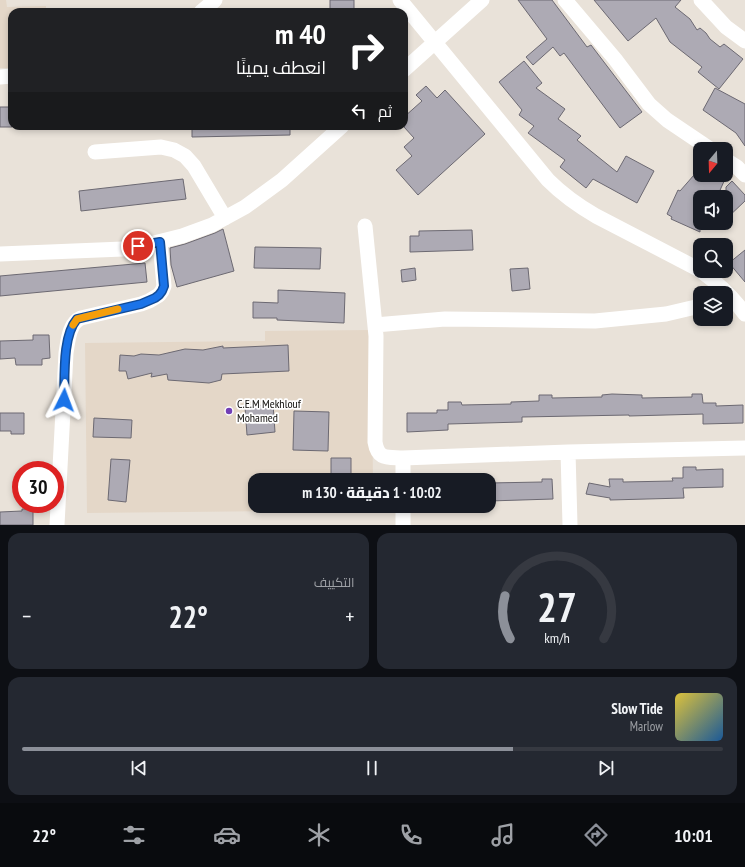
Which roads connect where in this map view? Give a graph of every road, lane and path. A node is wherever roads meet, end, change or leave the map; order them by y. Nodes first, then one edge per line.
1 (215, 0) edge
2 (400, 0) edge
3 (482, 0) edge
4 (565, 0) edge
5 (701, 0) edge
6 (206, 8) edge
7 (407, 8) edge
8 (408, 10) edge
9 (745, 41) edge
10 (435, 42) junction
11 (408, 66) edge
12 (338, 130) edge
13 (700, 142) edge
14 (95, 152) dead end
15 (733, 164) edge
16 (745, 175) edge
17 (224, 218) junction
18 (364, 226) dead end
19 (160, 242) junction
20 (0, 254) edge
21 (693, 267) edge
22 (710, 278) edge
23 (720, 286) edge
24 (733, 302) edge
25 (693, 308) edge
26 (745, 314) edge
27 (375, 325) junction
28 (745, 448) edge
29 (568, 452) junction
30 (402, 458) junction
31 (403, 473) edge
32 (403, 513) edge
33 (57, 525) edge
34 (403, 525) edge
35 (570, 525) edge

1 - 6 street
2 - 7 street
3 - 10 street
4 - 13 street
5 - 9 street
8 - 10 street
10 - 11 street
10 - 21 street
12 - 17 street
14 - 17 street
15 - 16 street
17 - 19 street
18 - 27 street
19 - 20 street
19 - 33 street
22 - 23 street
24 - 26 street
25 - 27 street
27 - 30 street
28 - 29 street
29 - 30 street
29 - 35 street
30 - 31 street
32 - 34 street

